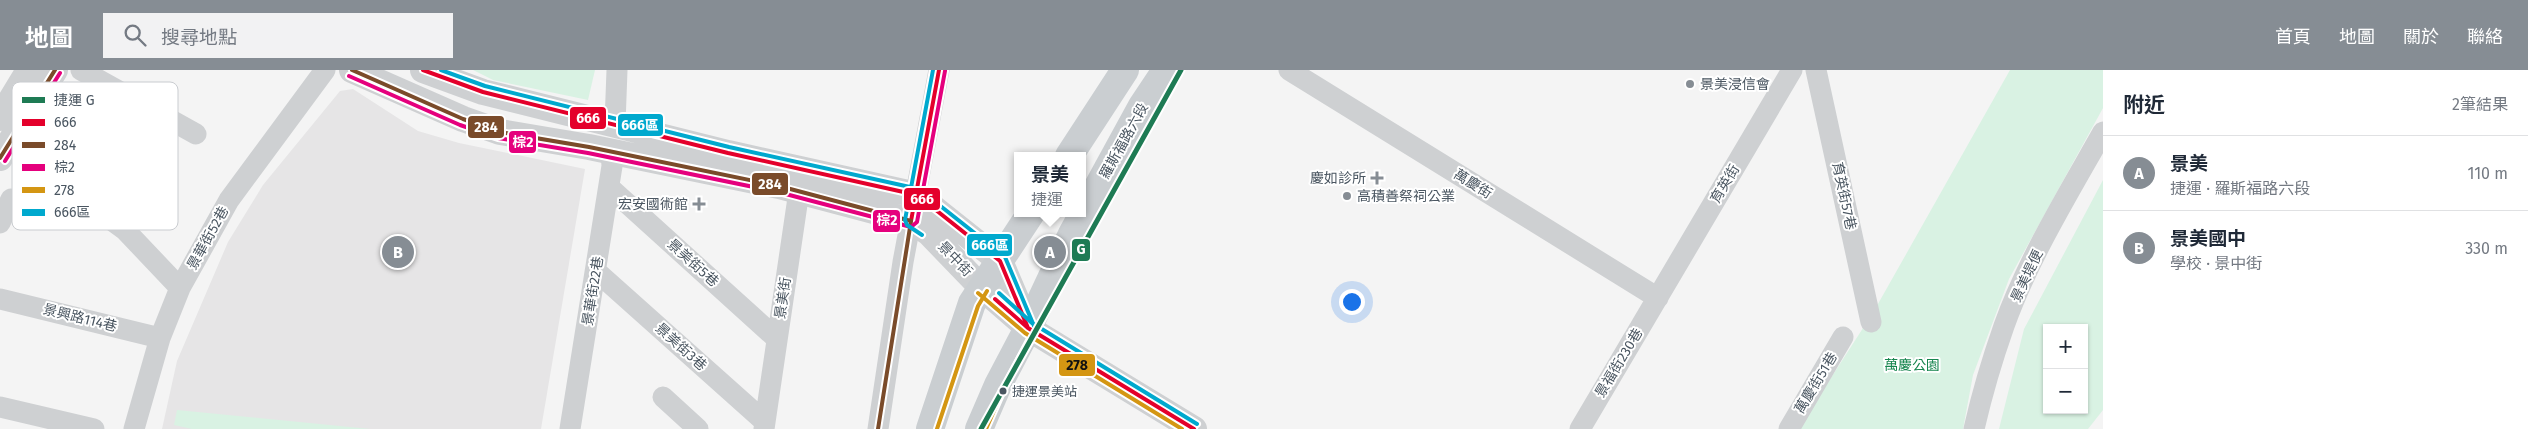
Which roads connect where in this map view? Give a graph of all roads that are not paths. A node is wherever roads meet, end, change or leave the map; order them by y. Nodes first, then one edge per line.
1 (29, 70) edge
2 (55, 70) edge
3 (81, 70) edge
4 (325, 70) edge
5 (352, 70) edge
6 (423, 70) edge
7 (617, 70) edge
8 (938, 70) edge
9 (1125, 70) edge
10 (1166, 70) edge
11 (1290, 70) edge
12 (1792, 70) edge
13 (1816, 70) edge
14 (22, 82) edge
15 (48, 82) edge
16 (103, 82) edge
17 (12, 98) edge
18 (0, 118) edge
19 (178, 124) edge
20 (615, 124) junction
21 (2103, 132) edge
22 (196, 134) dead end
23 (12, 139) edge
24 (611, 152) junction
25 (1072, 152) edge
26 (0, 158) edge
27 (799, 179) junction
28 (609, 187) junction
29 (917, 194) junction
30 (12, 199) edge
31 (1086, 208) edge
32 (1028, 217) edge
33 (1081, 217) edge
34 (912, 221) junction
35 (0, 223) edge
36 (125, 230) edge
37 (1000, 260) junction
38 (596, 272) junction
39 (180, 288) junction
40 (982, 288) junction
41 (1658, 298) junction
42 (0, 299) edge
43 (1871, 322) dead end
44 (1028, 328) junction
45 (1843, 337) dead end
46 (160, 338) junction
47 (777, 339) junction
48 (663, 397) dead end
49 (0, 407) edge
50 (764, 425) edge
51 (94, 429) edge
52 (134, 429) edge
53 (570, 429) edge
54 (698, 429) edge
55 (878, 429) edge
56 (930, 429) edge
57 (979, 429) edge
58 (1193, 429) edge
59 (1580, 429) edge
60 (1789, 429) edge
61 (1974, 429) edge

1 - 14 street
2 - 15 street
3 - 16 street
4 - 39 street, 景華街52巷
5 - 24 street, 景中街
6 - 20 street, 景中街
7 - 20 street
8 - 29 street
9 - 25 main road
10 - 31 main road, 羅斯福路六段
11 - 41 street, 萬慶街
12 - 41 street, 育英街
13 - 43 street, 育英街57巷
17 - 18 street
19 - 22 street
20 - 27 street, 景中街
21 - 61 street, 景美堤便
23 - 26 street
24 - 27 street, 景中街
24 - 28 street, 景華街22巷
27 - 29 street, 景中街
27 - 34 street, 景中街
27 - 47 street, 景美街
28 - 38 street, 景華街22巷
28 - 47 street, 景美街5巷
29 - 34 street
29 - 37 street, 景中街
30 - 35 street
32 - 37 main road
33 - 44 main road, 羅斯福路六段
34 - 40 street, 景中街
34 - 55 street
36 - 39 street
37 - 40 main road
37 - 44 street, 景中街
38 - 50 street, 景美街3巷
38 - 53 street, 景華街22巷
39 - 46 street, 景華街52巷
40 - 44 street, 景中街
40 - 56 main road
41 - 59 street, 景福街230巷
42 - 46 street, 景興路114巷
44 - 57 main road, 羅斯福路六段
44 - 58 street, 景中街
45 - 60 street, 萬慶街51巷
46 - 52 street, 景華街52巷
47 - 50 street, 景美街
48 - 54 street
49 - 51 street

